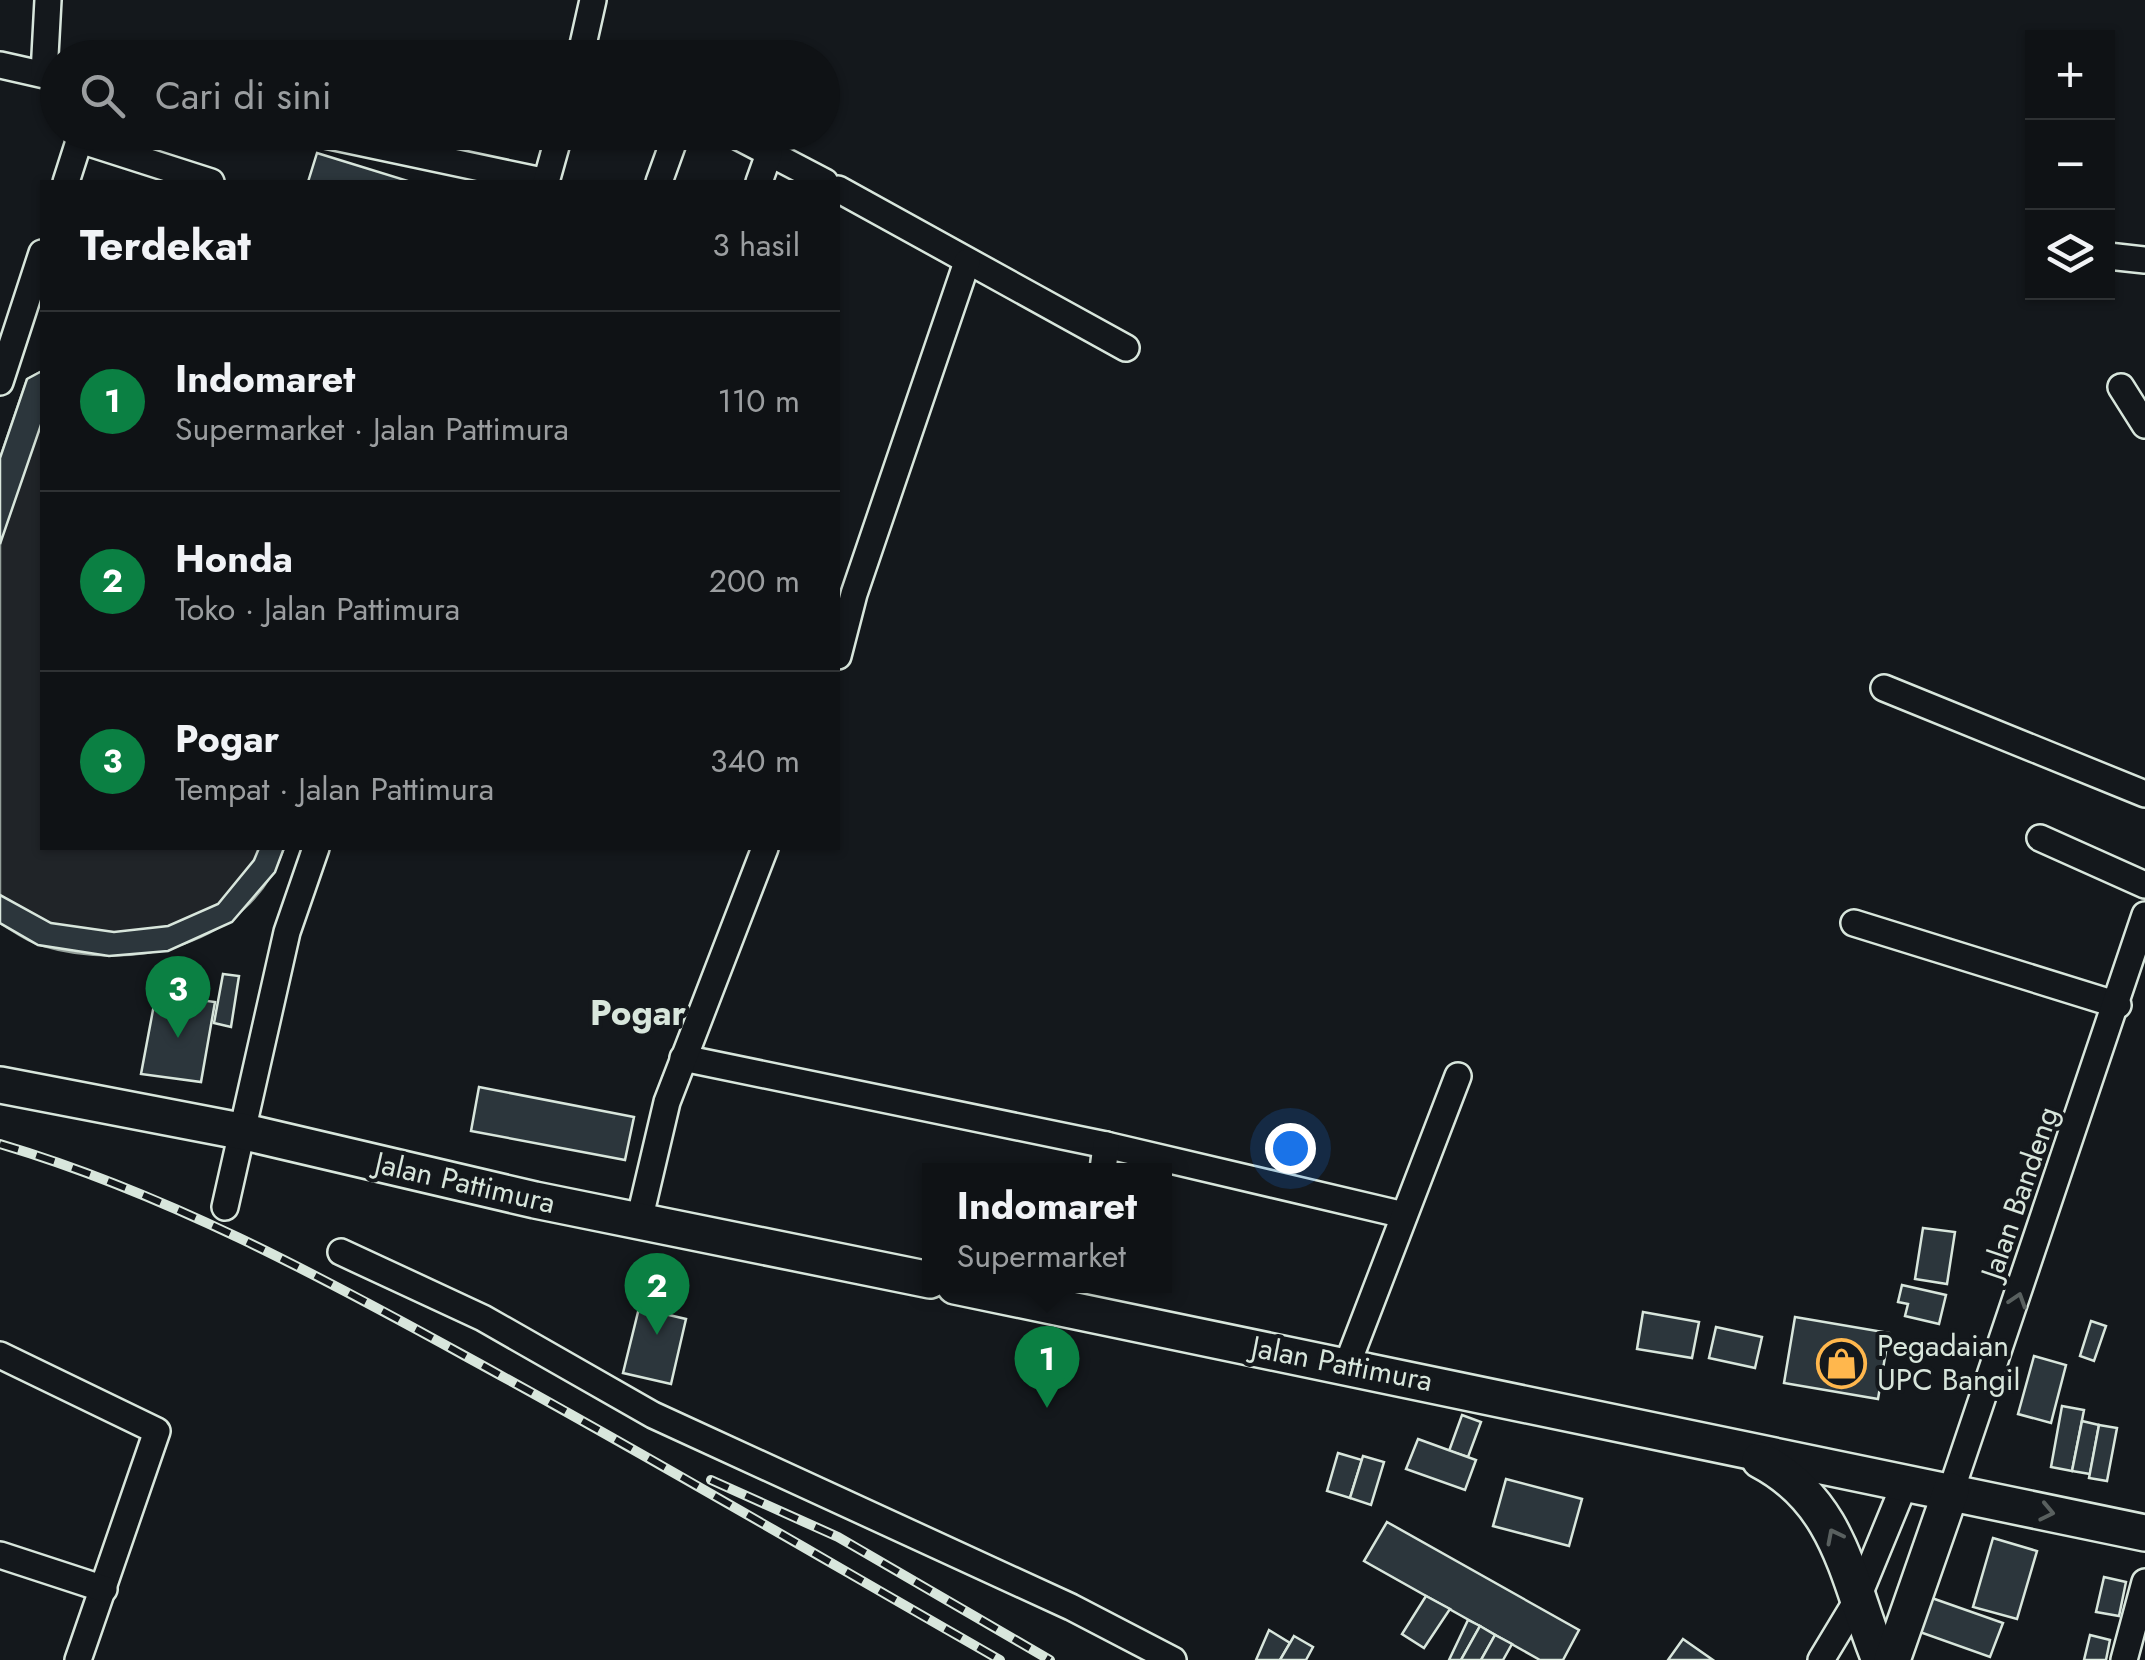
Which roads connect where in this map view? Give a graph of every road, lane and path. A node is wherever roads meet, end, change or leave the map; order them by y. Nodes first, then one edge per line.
1 (48, 0) edge
2 (588, 1) edge
3 (50, 40) edge
4 (585, 40) edge
5 (0, 65) edge
6 (40, 74) edge
7 (76, 150) edge
8 (121, 150) edge
9 (396, 150) edge
10 (555, 150) edge
11 (671, 150) edge
12 (762, 150) edge
13 (769, 154) junction
14 (67, 180) edge
15 (206, 180) edge
16 (538, 180) edge
17 (548, 180) edge
18 (660, 180) edge
19 (760, 180) edge
20 (821, 180) edge
21 (840, 190) edge
22 (2115, 257) edge
23 (40, 260) edge
24 (2145, 260) edge
25 (967, 262) junction
26 (1126, 348) dead end
27 (0, 382) edge
28 (2121, 388) dead end
29 (2145, 424) edge
30 (846, 594) edge
31 (840, 640) edge
32 (1884, 688) dead end
33 (2145, 794) edge
34 (2040, 838) dead end
35 (315, 850) edge
36 (764, 850) edge
37 (2145, 885) edge
38 (2145, 915) edge
39 (1854, 923) dead end
40 (2118, 1005) junction
41 (683, 1058) junction
42 (1458, 1076) dead end
43 (0, 1085) edge
44 (245, 1132) junction
45 (1105, 1158) edge
46 (1131, 1163) edge
47 (1172, 1171) edge
48 (225, 1207) dead end
49 (1404, 1215) junction
50 (639, 1221) junction
51 (341, 1252) dead end
52 (922, 1278) edge
53 (1026, 1293) edge
54 (1086, 1299) edge
55 (0, 1355) edge
56 (1347, 1365) junction
57 (1728, 1443) junction
58 (1906, 1483) junction
59 (1951, 1491) junction
60 (2145, 1533) edge
61 (0, 1555) edge
62 (2145, 1582) edge
63 (104, 1590) junction
64 (1856, 1602) junction
65 (78, 1660) edge
66 (1173, 1660) edge
67 (1821, 1660) edge
68 (1880, 1660) edge
69 (1892, 1660) edge
70 (2124, 1660) edge

1 - 3 street
2 - 4 street
5 - 6 street
7 - 14 street
8 - 15 street
9 - 16 street
10 - 17 street
11 - 18 street
12 - 13 street
13 - 19 street
13 - 20 street
21 - 25 street
22 - 24 street
23 - 27 street
25 - 26 street
25 - 30 street
28 - 29 street
30 - 31 street
32 - 33 street
34 - 37 street
35 - 44 street
36 - 41 street
38 - 40 street, Jalan Bandeng
39 - 40 street
59 -> 40 street, Jalan Bandeng
41 - 45 street
41 - 50 street
42 - 49 street
43 - 44 highway, Jalan Pattimura
44 - 48 street
44 - 50 highway, Jalan Pattimura
45 - 46 street
47 - 49 street
49 - 56 street
50 - 52 highway, Jalan Pattimura
51 - 66 street
53 - 54 highway, Jalan Pattimura
54 - 56 highway, Jalan Pattimura
55 - 63 street
56 - 57 highway, Jalan Pattimura
57 - 58 highway
64 -> 57 highway
58 - 59 highway
58 - 64 street
59 -> 60 highway
59 - 69 highway
61 - 63 street
62 - 70 street
63 - 65 street
64 - 67 street
64 - 68 highway

